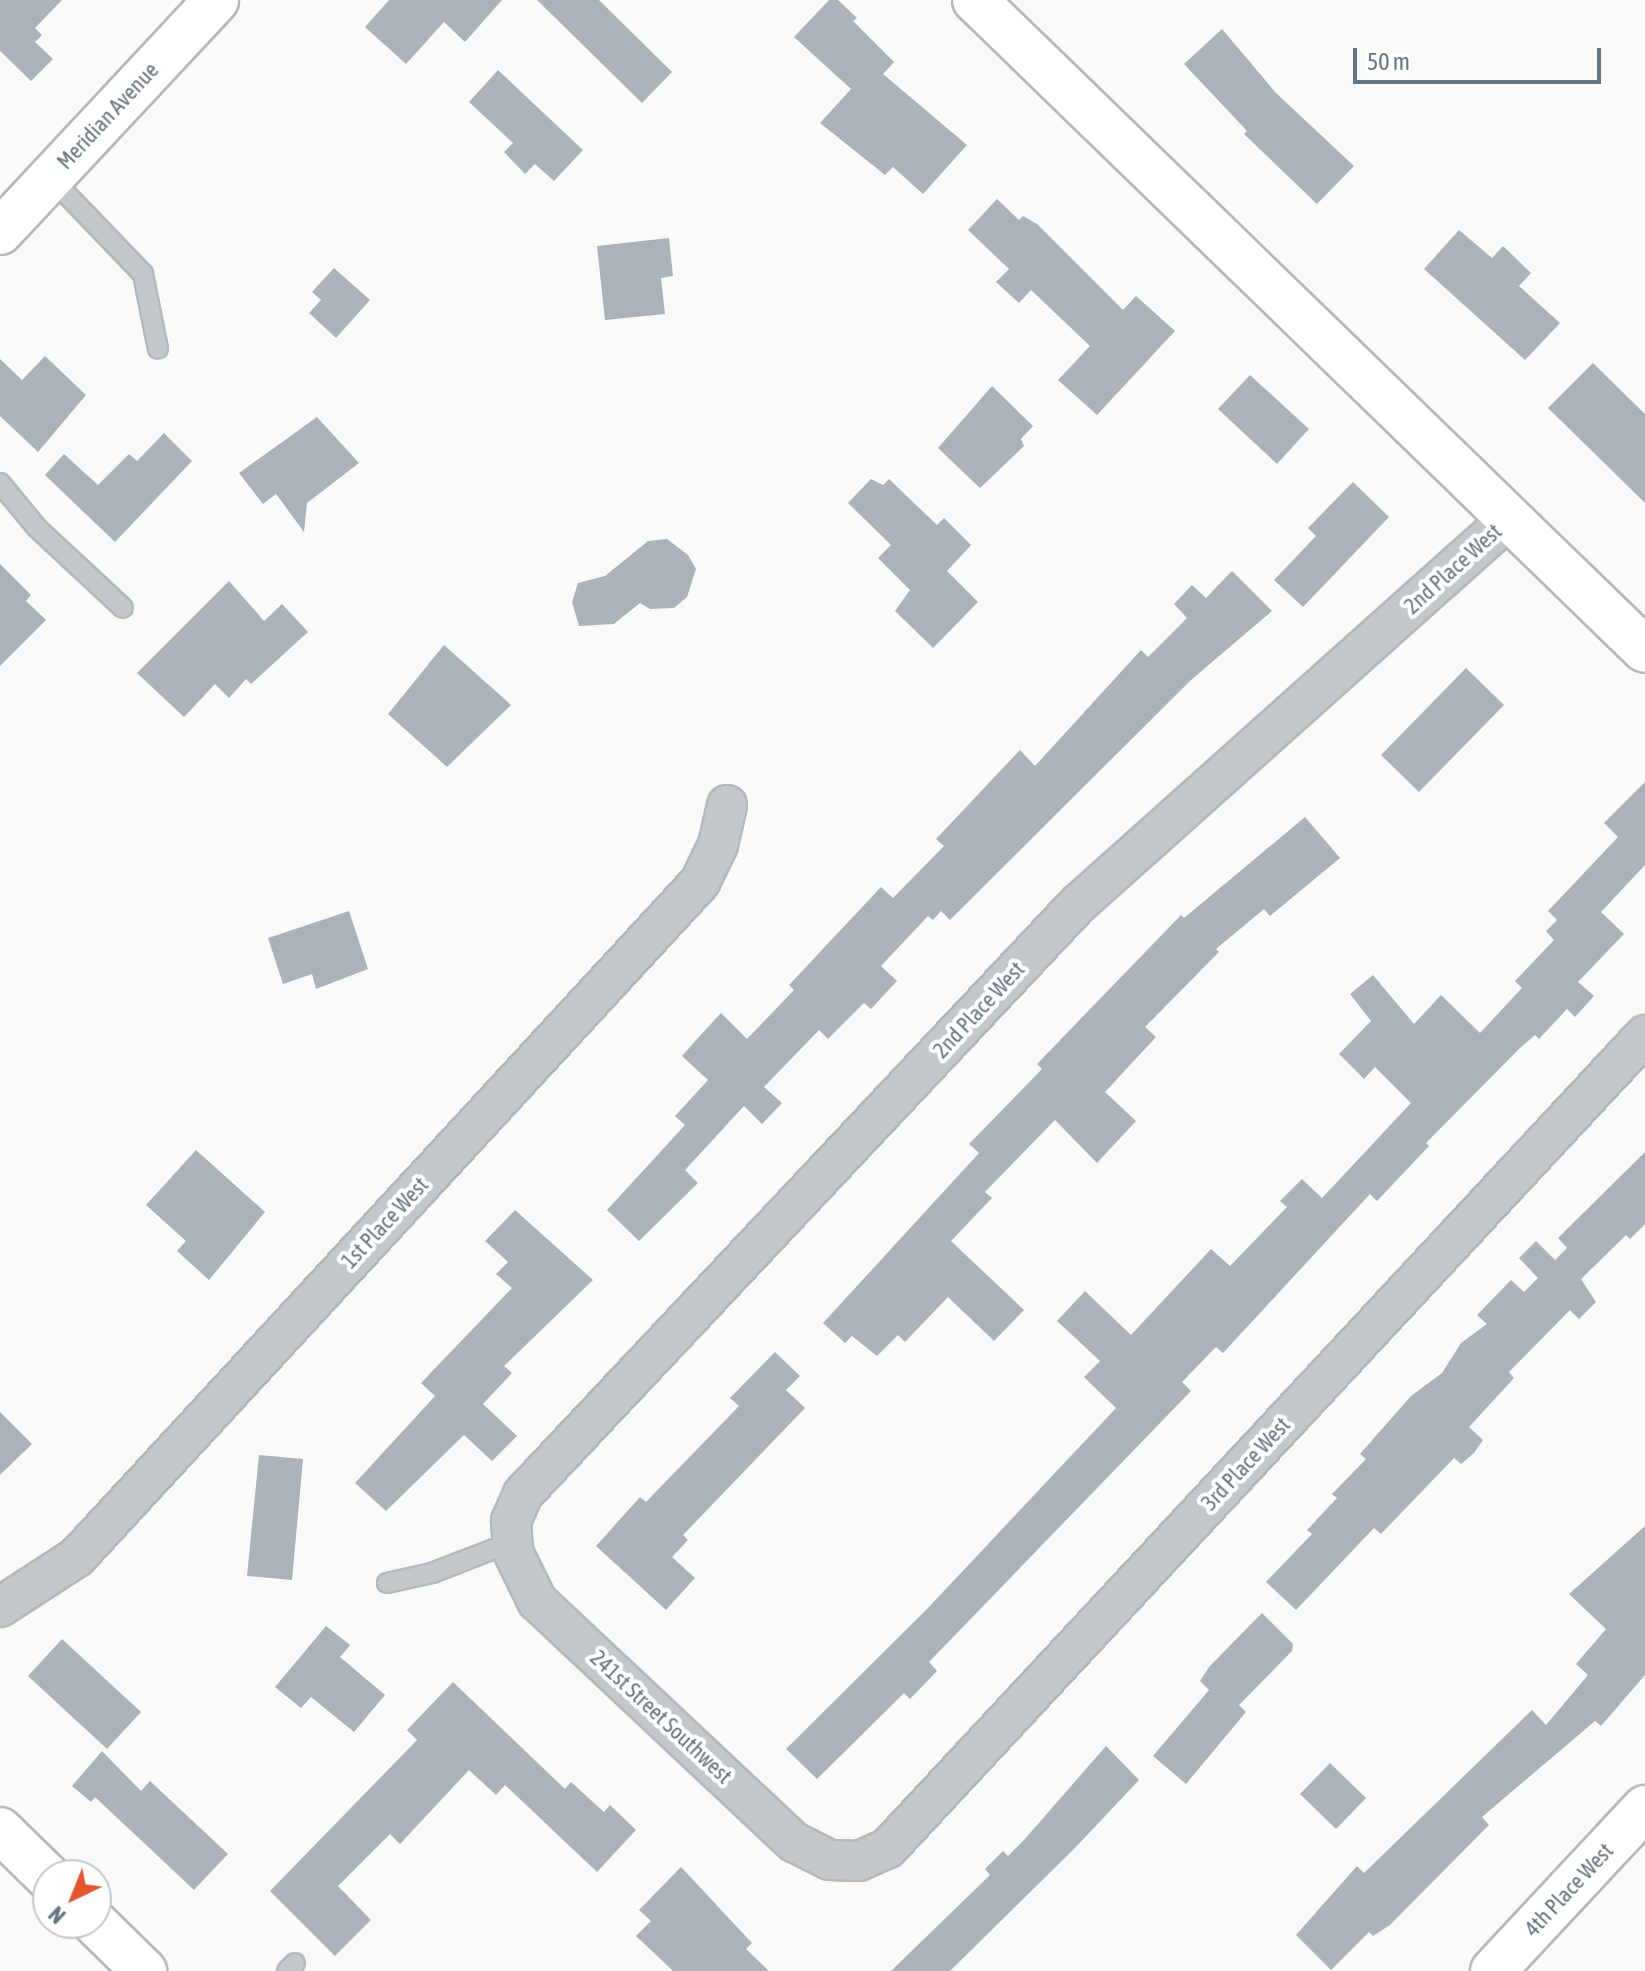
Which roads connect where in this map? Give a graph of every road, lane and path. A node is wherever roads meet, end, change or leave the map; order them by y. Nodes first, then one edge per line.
1 (216, 0) edge
2 (975, 0) edge
3 (51, 178) junction
4 (0, 232) edge
5 (158, 349) dead end
6 (0, 483) edge
7 (1511, 517) junction
8 (123, 608) dead end
9 (1645, 650) edge
10 (727, 805) dead end
11 (1645, 1035) edge
12 (513, 1547) junction
13 (387, 1583) dead end
14 (0, 1607) edge
15 (1645, 1808) edge
16 (0, 1830) edge
17 (830, 1860) joint
18 (32, 1861) edge
19 (111, 1939) edge
20 (144, 1971) edge
21 (1493, 1971) edge

1 - 3 street, Meridian Avenue
2 - 7 street
3 - 4 street, Meridian Avenue
3 - 5 lane
6 - 8 lane
7 - 9 street
7 - 12 street, 2nd Place West
10 - 14 street, 1st Place West
11 - 17 street, 3rd Place West
12 - 13 lane
12 - 17 street, 241st Street Southwest
15 - 21 street, 4th Place West
16 - 18 street
19 - 20 street

